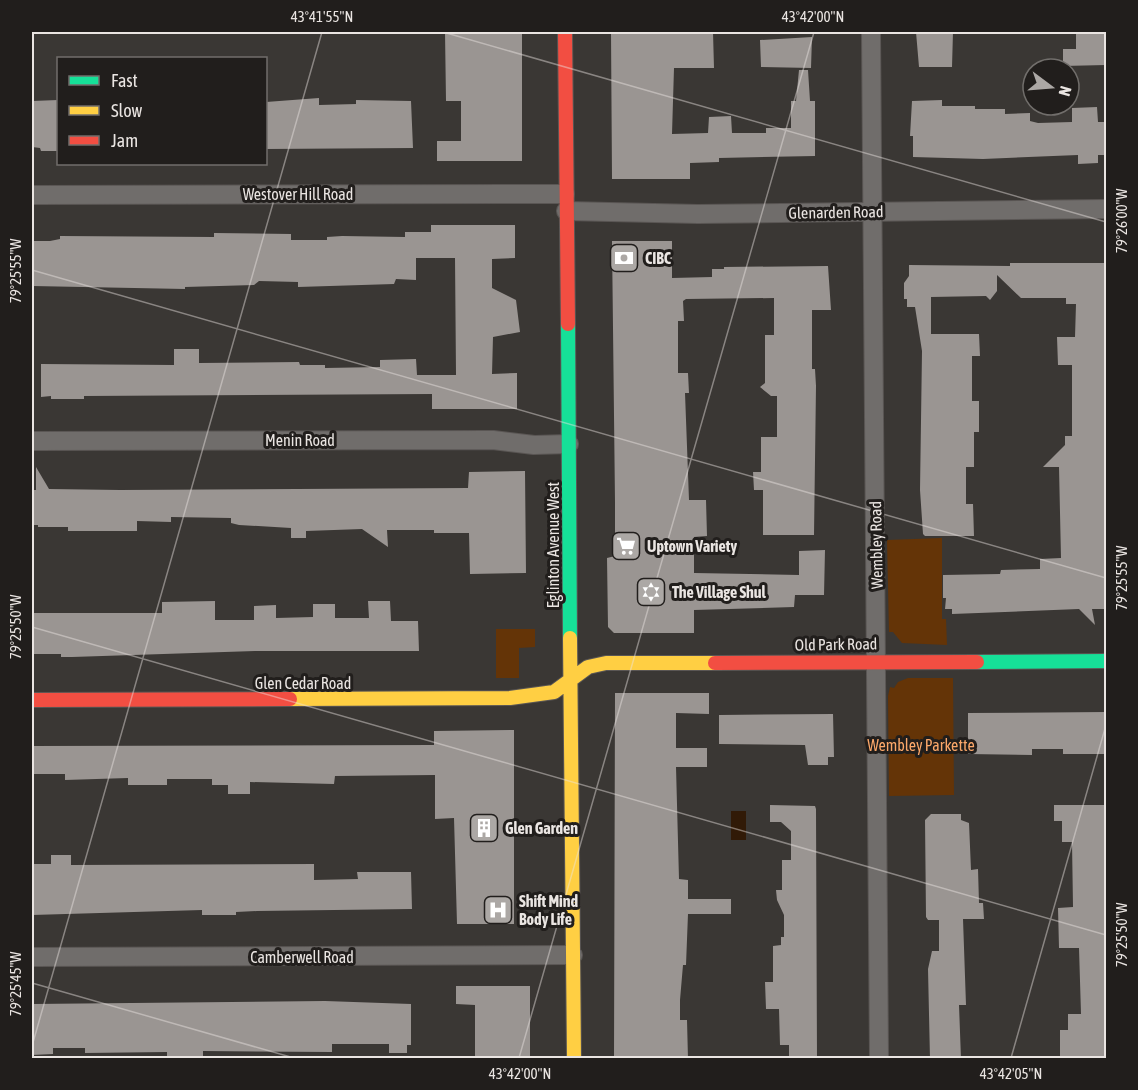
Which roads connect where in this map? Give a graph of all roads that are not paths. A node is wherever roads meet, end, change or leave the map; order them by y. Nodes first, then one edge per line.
1 (565, 32) edge
2 (871, 32) edge
3 (32, 195) edge
4 (565, 203) junction
5 (1107, 209) edge
6 (873, 211) junction
7 (32, 441) edge
8 (569, 444) junction
9 (877, 660) junction
10 (1107, 660) edge
11 (571, 680) junction
12 (32, 700) edge
13 (573, 956) junction
14 (32, 957) edge
15 (574, 1059) edge
16 (879, 1059) edge

1 - 4 street, Eglinton Avenue West
2 - 6 street, Wembley Road
3 - 4 street, Westover Hill Road
4 - 6 street, Glenarden Road
4 - 8 street, Eglinton Avenue West
5 - 6 street, Glenarden Road
6 - 9 street, Wembley Road
7 - 8 street, Menin Road
8 - 11 street, Eglinton Avenue West
9 - 10 street, Old Park Road
9 - 11 street, Old Park Road
9 - 16 street, Wembley Road
11 - 12 street, Glen Cedar Road
11 - 13 street, Eglinton Avenue West
13 - 14 street, Camberwell Road
13 - 15 street, Eglinton Avenue West

